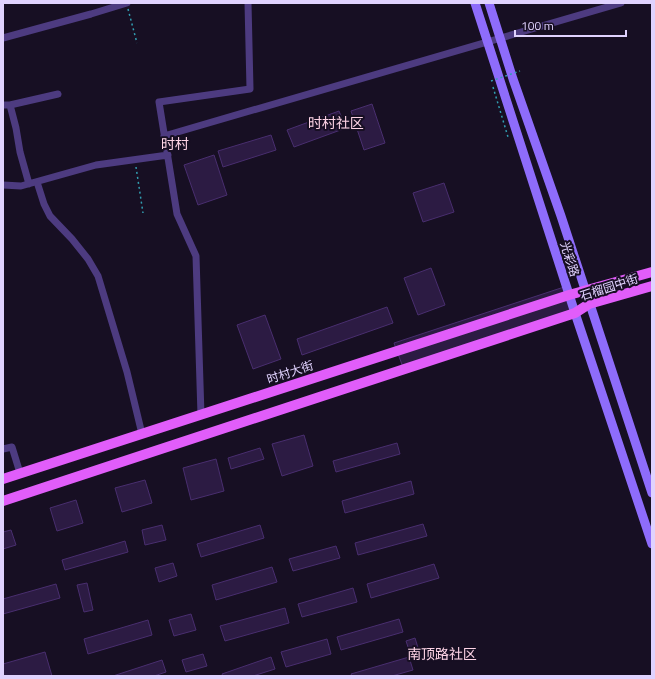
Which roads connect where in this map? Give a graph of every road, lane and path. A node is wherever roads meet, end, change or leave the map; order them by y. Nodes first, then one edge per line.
1 (127, 3) edge
2 (248, 3) edge
3 (475, 3) edge
4 (488, 3) edge
5 (621, 3) edge
6 (3, 38) edge
7 (500, 38) junction
8 (488, 42) junction
9 (137, 43) dead end
10 (520, 71) dead end
11 (491, 81) dead end
12 (493, 88) dead end
13 (58, 94) dead end
14 (7, 105) edge
15 (164, 136) junction
16 (508, 137) dead end
17 (168, 155) junction
18 (134, 160) junction
19 (37, 182) junction
20 (29, 184) junction
21 (3, 185) edge
22 (143, 213) dead end
23 (652, 272) edge
24 (652, 286) edge
25 (585, 291) junction
26 (569, 295) junction
27 (590, 304) junction
28 (575, 313) junction
29 (201, 415) junction
30 (142, 434) junction
31 (3, 449) edge
32 (20, 473) junction
33 (3, 479) edge
34 (652, 493) edge
35 (3, 501) edge
36 (652, 544) edge

1 - 6 street
1 - 9 path
2 - 15 street
3 - 8 main road, 光彩路
4 - 7 main road, 光彩路
5 - 7 street
7 - 8 street
7 - 25 main road, 光彩路
8 - 15 street
8 - 26 main road, 光彩路
10 - 11 path, bridge
12 - 16 path
13 - 14 street
14 - 20 street
15 - 17 street
17 - 18 street
17 - 29 street
18 - 19 street
18 - 22 path
19 - 20 street
19 - 30 street
20 - 21 street
23 - 25 main road, 石榴园中街
24 - 27 main road, 石榴园中街
25 - 26 main road, 时村大街
25 - 27 main road, 光彩路
26 - 28 main road, 光彩路
26 - 29 main road, 时村大街
27 - 28 main road, 石榴园中街
27 - 34 main road, 光彩路
28 - 35 main road
28 - 36 main road, 光彩路
29 - 30 main road, 时村大街
30 - 32 main road, 时村大街
31 - 32 street
32 - 33 main road, 时村大街

